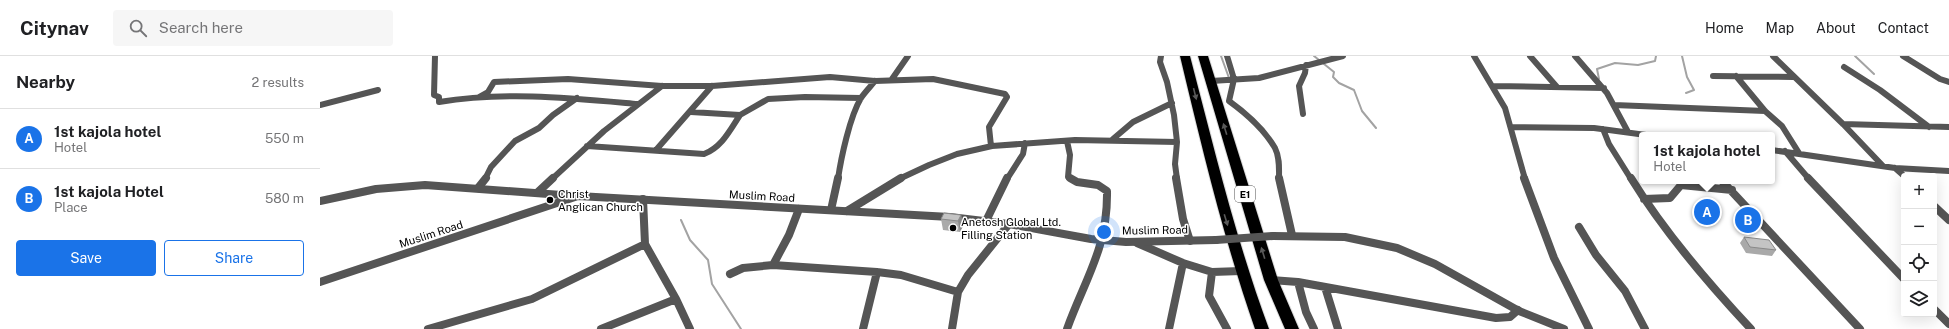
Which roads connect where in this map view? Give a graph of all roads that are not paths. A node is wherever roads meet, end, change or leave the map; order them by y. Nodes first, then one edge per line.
1 (436, 56) edge
2 (908, 56) edge
3 (1161, 56) edge
4 (1185, 56) edge
5 (1203, 56) edge
6 (1227, 56) edge
7 (1343, 56) edge
8 (1474, 56) edge
9 (1530, 56) edge
10 (1575, 56) edge
11 (1774, 56) edge
12 (1903, 56) edge
13 (1306, 65) junction
14 (1844, 67) dead end
15 (1713, 76) dead end
16 (1736, 76) junction
17 (1793, 77) junction
18 (892, 79) junction
19 (1234, 79) junction
20 (875, 81) junction
21 (1211, 81) junction
22 (1949, 82) edge
23 (662, 86) junction
24 (712, 86) junction
25 (1493, 86) junction
26 (1557, 87) junction
27 (1604, 88) junction
28 (378, 90) dead end
29 (479, 97) junction
30 (577, 98) junction
31 (861, 98) junction
32 (1172, 103) junction
33 (638, 104) junction
34 (320, 105) edge
35 (1614, 105) junction
36 (1765, 111) junction
37 (691, 112) junction
38 (1303, 114) dead end
39 (740, 115) junction
40 (1843, 124) junction
41 (1511, 127) junction
42 (1929, 127) junction
43 (1949, 128) edge
44 (1603, 129) junction
45 (1628, 132) junction
46 (1639, 134) edge
47 (1113, 139) junction
48 (1067, 141) junction
49 (1177, 142) junction
50 (1025, 143) junction
51 (587, 146) junction
52 (991, 146) junction
53 (656, 150) junction
54 (1775, 150) edge
55 (1784, 151) junction
56 (1799, 153) junction
57 (1883, 166) junction
58 (1895, 168) junction
59 (1949, 171) edge
60 (1901, 173) edge
61 (1725, 184) edge
62 (478, 188) junction
63 (1732, 190) junction
64 (538, 192) junction
65 (578, 196) junction
66 (643, 199) junction
67 (1644, 199) junction
68 (320, 201) edge
69 (799, 209) junction
70 (1937, 209) edge
71 (831, 210) junction
72 (847, 211) junction
73 (1949, 220) edge
74 (986, 221) junction
75 (1009, 224) junction
76 (1579, 227) dead end
77 (1292, 235) junction
78 (1100, 240) junction
79 (1190, 241) junction
80 (1137, 243) junction
81 (645, 244) junction
82 (1183, 263) junction
83 (773, 265) junction
84 (1241, 271) junction
85 (877, 272) junction
86 (1212, 272) junction
87 (730, 274) dead end
88 (1901, 276) edge
89 (1271, 280) junction
90 (320, 282) edge
91 (1298, 282) junction
92 (1325, 287) junction
93 (958, 292) junction
94 (676, 299) junction
95 (1518, 310) junction
96 (1937, 312) edge
97 (1949, 324) edge
98 (428, 329) edge
99 (601, 329) edge
100 (690, 329) edge
101 (863, 329) edge
102 (952, 329) edge
103 (1067, 329) edge
104 (1169, 329) edge
105 (1227, 329) edge
106 (1262, 329) edge
107 (1292, 329) edge
108 (1314, 329) edge
109 (1338, 329) edge
110 (1564, 329) edge
111 (1589, 329) edge
112 (1645, 329) edge
113 (1751, 329) edge
114 (1860, 329) edge

1 - 29 street
2 - 18 street
3 - 32 street
4 -> 84 highway, E1
5 - 21 highway, E1
6 - 19 street
7 - 13 street
8 - 25 street
9 - 26 street
10 - 27 street
11 - 17 street
12 - 22 street
13 - 19 street
13 - 38 street
14 - 42 street
15 - 16 street
16 - 17 street
16 - 36 street
17 - 40 street
18 - 20 street
18 - 52 street
19 - 21 street
19 - 77 street
20 - 24 street
20 - 31 street
89 -> 21 highway, E1
23 - 24 street
23 - 29 street
23 - 33 street
24 - 37 street
25 - 26 street
25 - 41 street
26 - 27 street
27 - 35 street
28 - 34 street
29 - 30 street
30 - 33 street
30 - 62 street
31 - 39 street
31 - 71 street
32 - 47 street
32 - 49 street
33 - 51 street
35 - 36 street
35 - 45 street
36 - 56 street
37 - 39 street
37 - 53 street
39 - 53 street
40 - 42 street
40 - 57 street
41 - 44 street
41 - 111 street
42 - 43 street
44 - 45 street
44 - 67 street
45 - 46 street
47 - 48 street
47 - 49 street
48 - 50 street
48 - 78 street
49 - 79 street
50 - 52 street
50 - 74 street
51 - 53 street
51 - 64 street
52 - 72 street
54 - 55 street
55 - 56 street
55 - 88 street
56 - 57 street
57 - 58 street
58 - 59 street
58 - 60 street
61 - 63 street
62 - 64 street
62 - 68 street
63 - 67 street
63 - 114 street
64 - 65 street
65 - 66 street, Muslim Road
65 - 90 street, Muslim Road
66 - 69 street, Muslim Road
66 - 81 street
67 - 113 street
69 - 71 street, Muslim Road
69 - 83 street
70 - 73 street
71 - 72 street, Muslim Road
72 - 74 street, Muslim Road
74 - 75 street, Muslim Road
75 - 78 street, Muslim Road
75 - 93 street
76 - 112 street
77 - 79 street, Muslim Road, bridge
77 - 95 street, Muslim Road
78 - 80 street, Muslim Road
78 - 103 street
79 - 80 street, Muslim Road
80 - 82 street
81 - 94 street
81 - 98 street
82 - 86 street
82 - 104 street
83 - 85 street
83 - 87 street
84 - 86 street
84 - 106 highway, E1
85 - 93 street
85 - 101 street
86 - 105 street
89 - 91 street
89 - 107 highway, E1
91 - 92 street
91 - 108 street
92 - 95 street
92 - 109 street
93 - 102 street
94 - 99 street
94 - 100 street
95 - 110 street, Muslim Road
96 - 97 street

